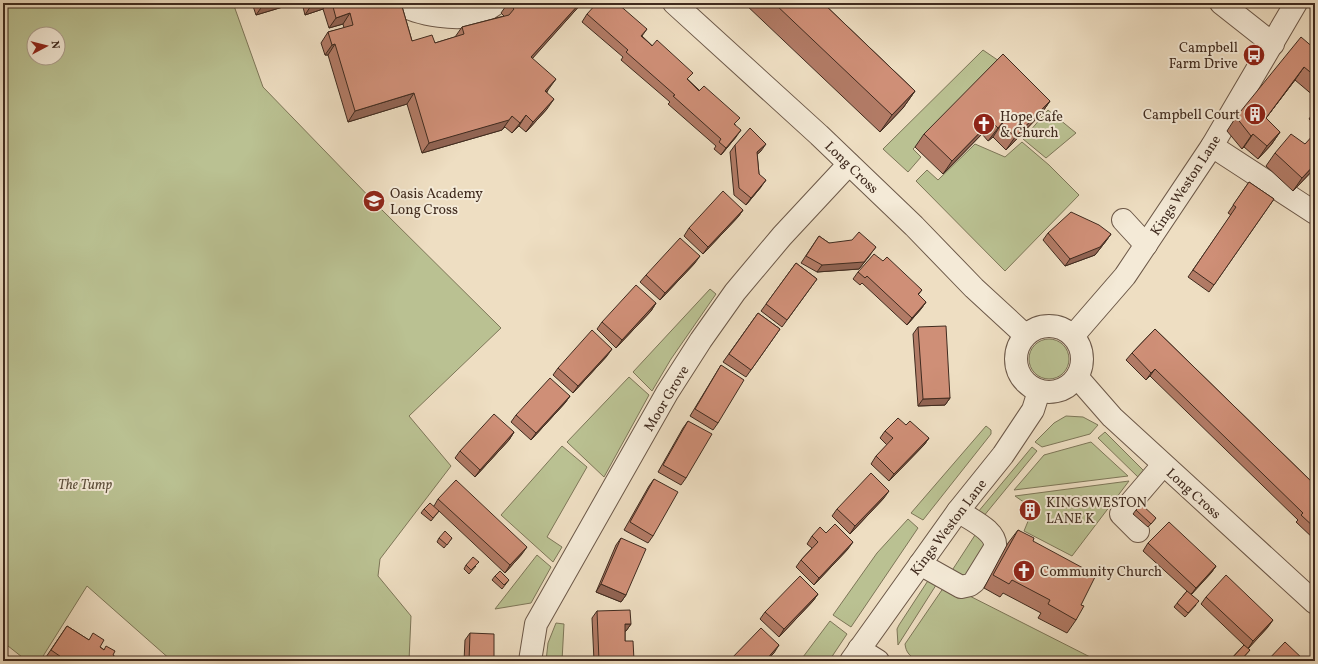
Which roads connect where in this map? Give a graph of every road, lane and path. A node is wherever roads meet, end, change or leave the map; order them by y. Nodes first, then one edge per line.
1 (399, 3) edge
2 (497, 3) edge
3 (674, 3) edge
4 (1221, 3) edge
5 (1296, 3) edge
6 (1273, 44) junction
7 (1212, 146) junction
8 (849, 164) junction
9 (1315, 214) edge
10 (1123, 220) dead end
11 (1146, 245) junction
12 (1025, 335) junction
13 (1073, 336) junction
14 (1077, 377) junction
15 (1039, 390) junction
16 (1163, 465) junction
17 (958, 511) junction
18 (1138, 531) dead end
19 (920, 564) junction
20 (1315, 604) edge
21 (855, 655) edge
22 (530, 661) edge
23 (878, 661) edge

1 - 2 street
3 - 8 street, Long Cross
4 - 6 street
5 - 6 street, Kings Weston Lane
6 - 7 street, Kings Weston Lane
7 - 9 street
7 - 11 street, Kings Weston Lane
8 - 12 street, Long Cross
8 - 22 street, Moor Grove
10 - 11 street
11 - 13 street, Kings Weston Lane
12 - 13 street
12 - 15 street
13 - 14 street
14 - 15 street
14 - 16 street, Long Cross
15 - 17 street, Kings Weston Lane
16 - 18 street
16 - 20 street, Long Cross
17 - 19 street, Kings Weston Lane
17 - 19 street
19 - 21 street, Kings Weston Lane
21 - 23 street

